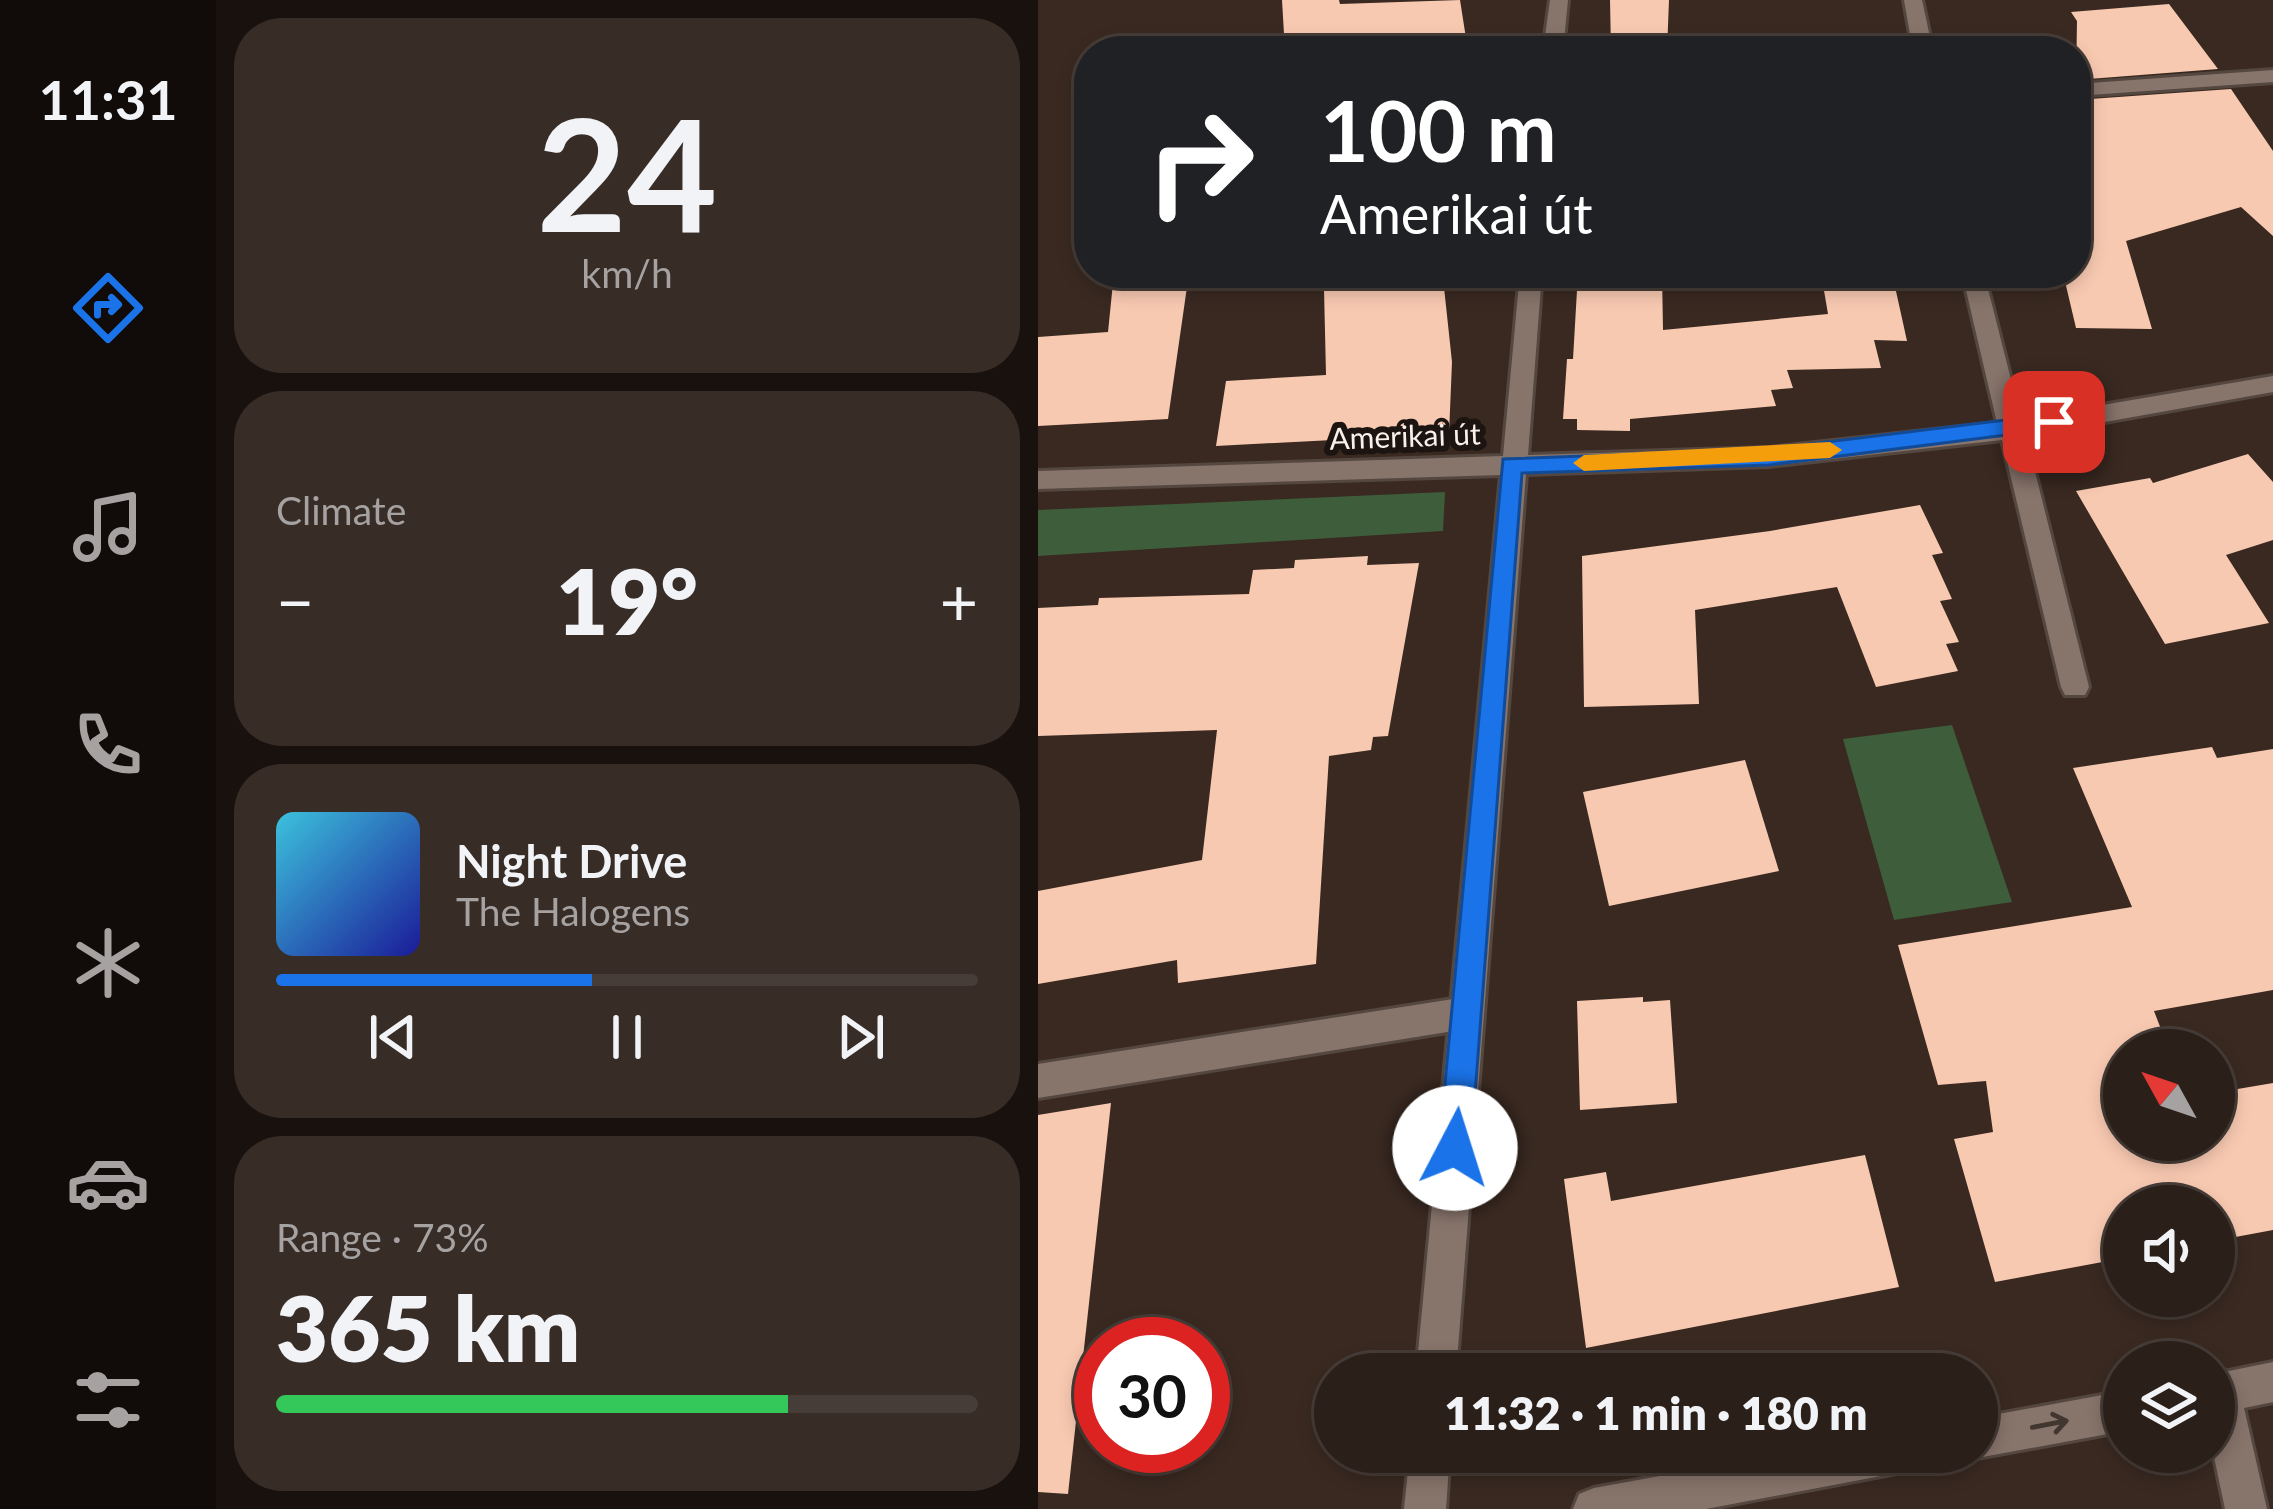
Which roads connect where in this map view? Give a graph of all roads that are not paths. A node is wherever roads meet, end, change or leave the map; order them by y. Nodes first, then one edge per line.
1 (1558, 0) edge
2 (1913, 0) edge
3 (1554, 36) edge
4 (1920, 36) edge
5 (2273, 76) edge
6 (2091, 89) edge
7 (1529, 288) edge
8 (1977, 288) edge
9 (2273, 384) edge
10 (2011, 430) junction
11 (1511, 465) junction
12 (1038, 480) edge
13 (2075, 687) dead end
14 (1466, 1013) junction
15 (1038, 1081) edge
16 (1438, 1353) edge
17 (2273, 1382) edge
18 (2235, 1390) edge
19 (2103, 1415) edge
20 (1998, 1434) edge
21 (2235, 1463) edge
22 (1428, 1473) edge
23 (1789, 1473) edge
24 (1425, 1509) edge
25 (1594, 1509) edge
26 (2246, 1509) edge

1 - 3 street
2 - 4 street
5 - 6 street
7 - 11 street
8 - 10 street
9 - 10 street, Amerikai út
10 - 11 street, Amerikai út
10 - 13 street
11 - 12 street, Amerikai út
11 - 14 street
14 - 15 street
14 - 16 street
17 - 18 street
20 -> 19 street
21 - 26 street
22 - 24 street
23 - 25 street

